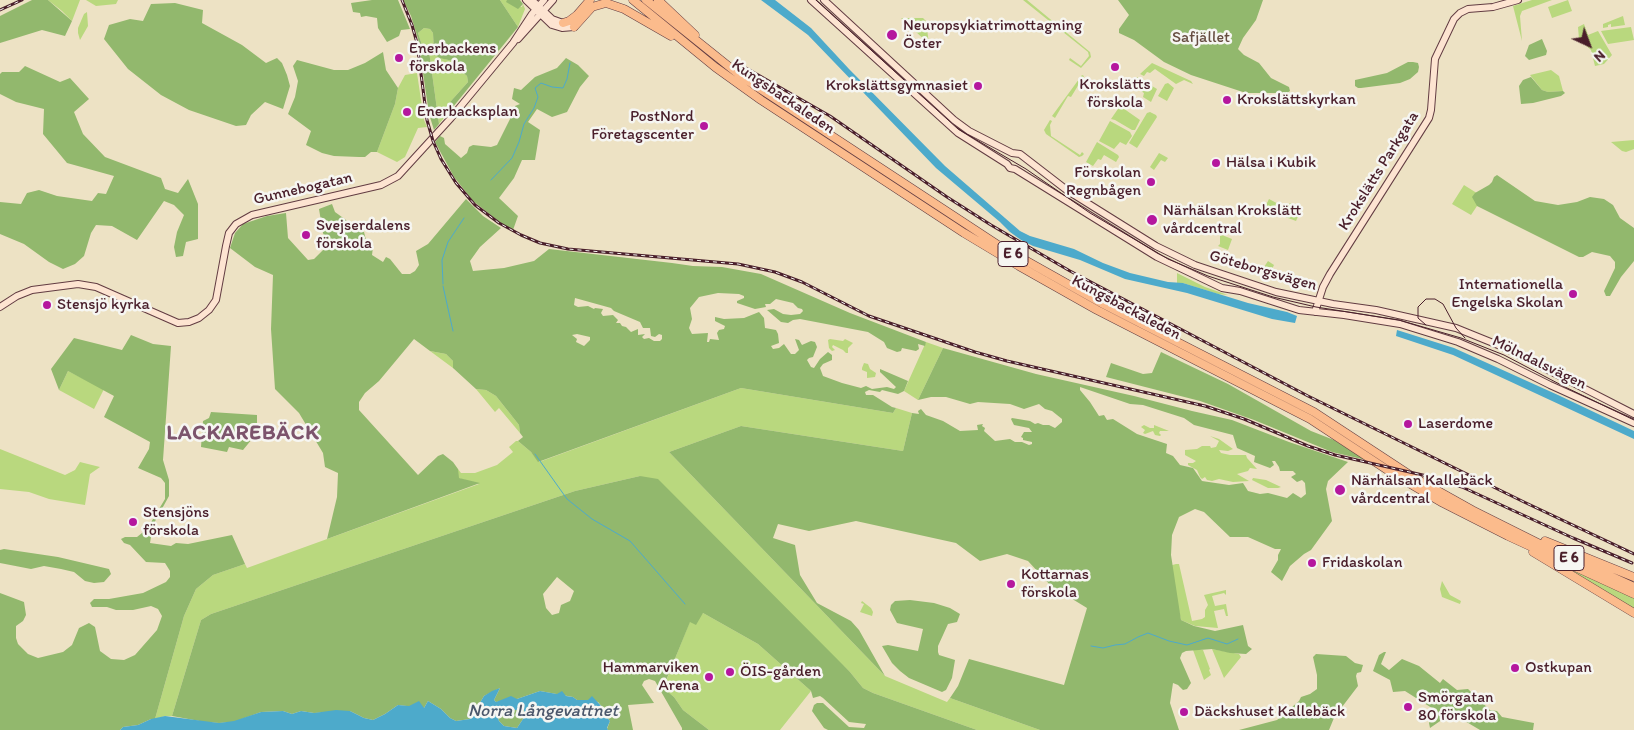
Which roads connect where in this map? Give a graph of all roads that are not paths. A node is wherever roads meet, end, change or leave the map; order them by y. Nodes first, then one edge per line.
1 (526, 0) edge
2 (532, 0) edge
3 (544, 0) edge
4 (590, 0) edge
5 (633, 0) edge
6 (646, 0) edge
7 (658, 0) edge
8 (811, 0) edge
9 (824, 0) edge
10 (1518, 0) edge
11 (552, 1) edge
12 (539, 11) junction
13 (561, 22) junction
14 (574, 27) joint
15 (687, 44) junction
16 (719, 60) junction
17 (1012, 153) junction
18 (1022, 157) junction
19 (1007, 164) junction
20 (1015, 169) junction
21 (1318, 301) junction
22 (0, 307) edge
23 (1315, 312) junction
24 (1437, 323) joint
25 (1430, 333) joint
26 (1634, 414) edge
27 (1634, 423) edge
28 (1505, 527) junction
29 (1508, 536) junction
30 (1634, 577) edge
31 (1634, 587) edge
32 (1634, 594) edge
33 (1634, 613) edge

1 - 12 main road
2 - 12 main road
3 - 12 main road, Gunnebogatan
4 - 13 highway
5 - 15 highway, Kungsbackaleden / E 6
6 - 16 highway, Kungsbackaleden / E 6
7 - 16 highway
8 - 19 main road, Göteborgsvägen
9 - 17 main road, Göteborgsvägen
10 - 21 main road, Krokslätts Parkgata
11 - 12 main road, Gunnebogatan
11 - 13 main road
12 - 13 main road
12 - 14 main road
12 - 22 main road, Gunnebogatan
14 - 15 highway
15 - 29 highway, Kungsbackaleden / E 6
16 - 28 highway, Kungsbackaleden / E 6
17 - 18 main road, Göteborgsvägen
17 - 19 main road
18 - 20 main road
18 - 21 main road, Göteborgsvägen
19 - 20 main road, Göteborgsvägen
20 - 23 main road, Göteborgsvägen
21 - 23 main road, Krokslätts Parkgata
21 - 24 main road, Göteborgsvägen
23 - 25 main road, Göteborgsvägen
24 - 26 main road, Mölndalsvägen
25 - 27 main road, Mölndalsvägen
28 - 30 highway
28 - 31 highway, Kungsbackaleden / E 6
29 - 32 highway, Kungsbackaleden / E 6
29 - 33 highway

